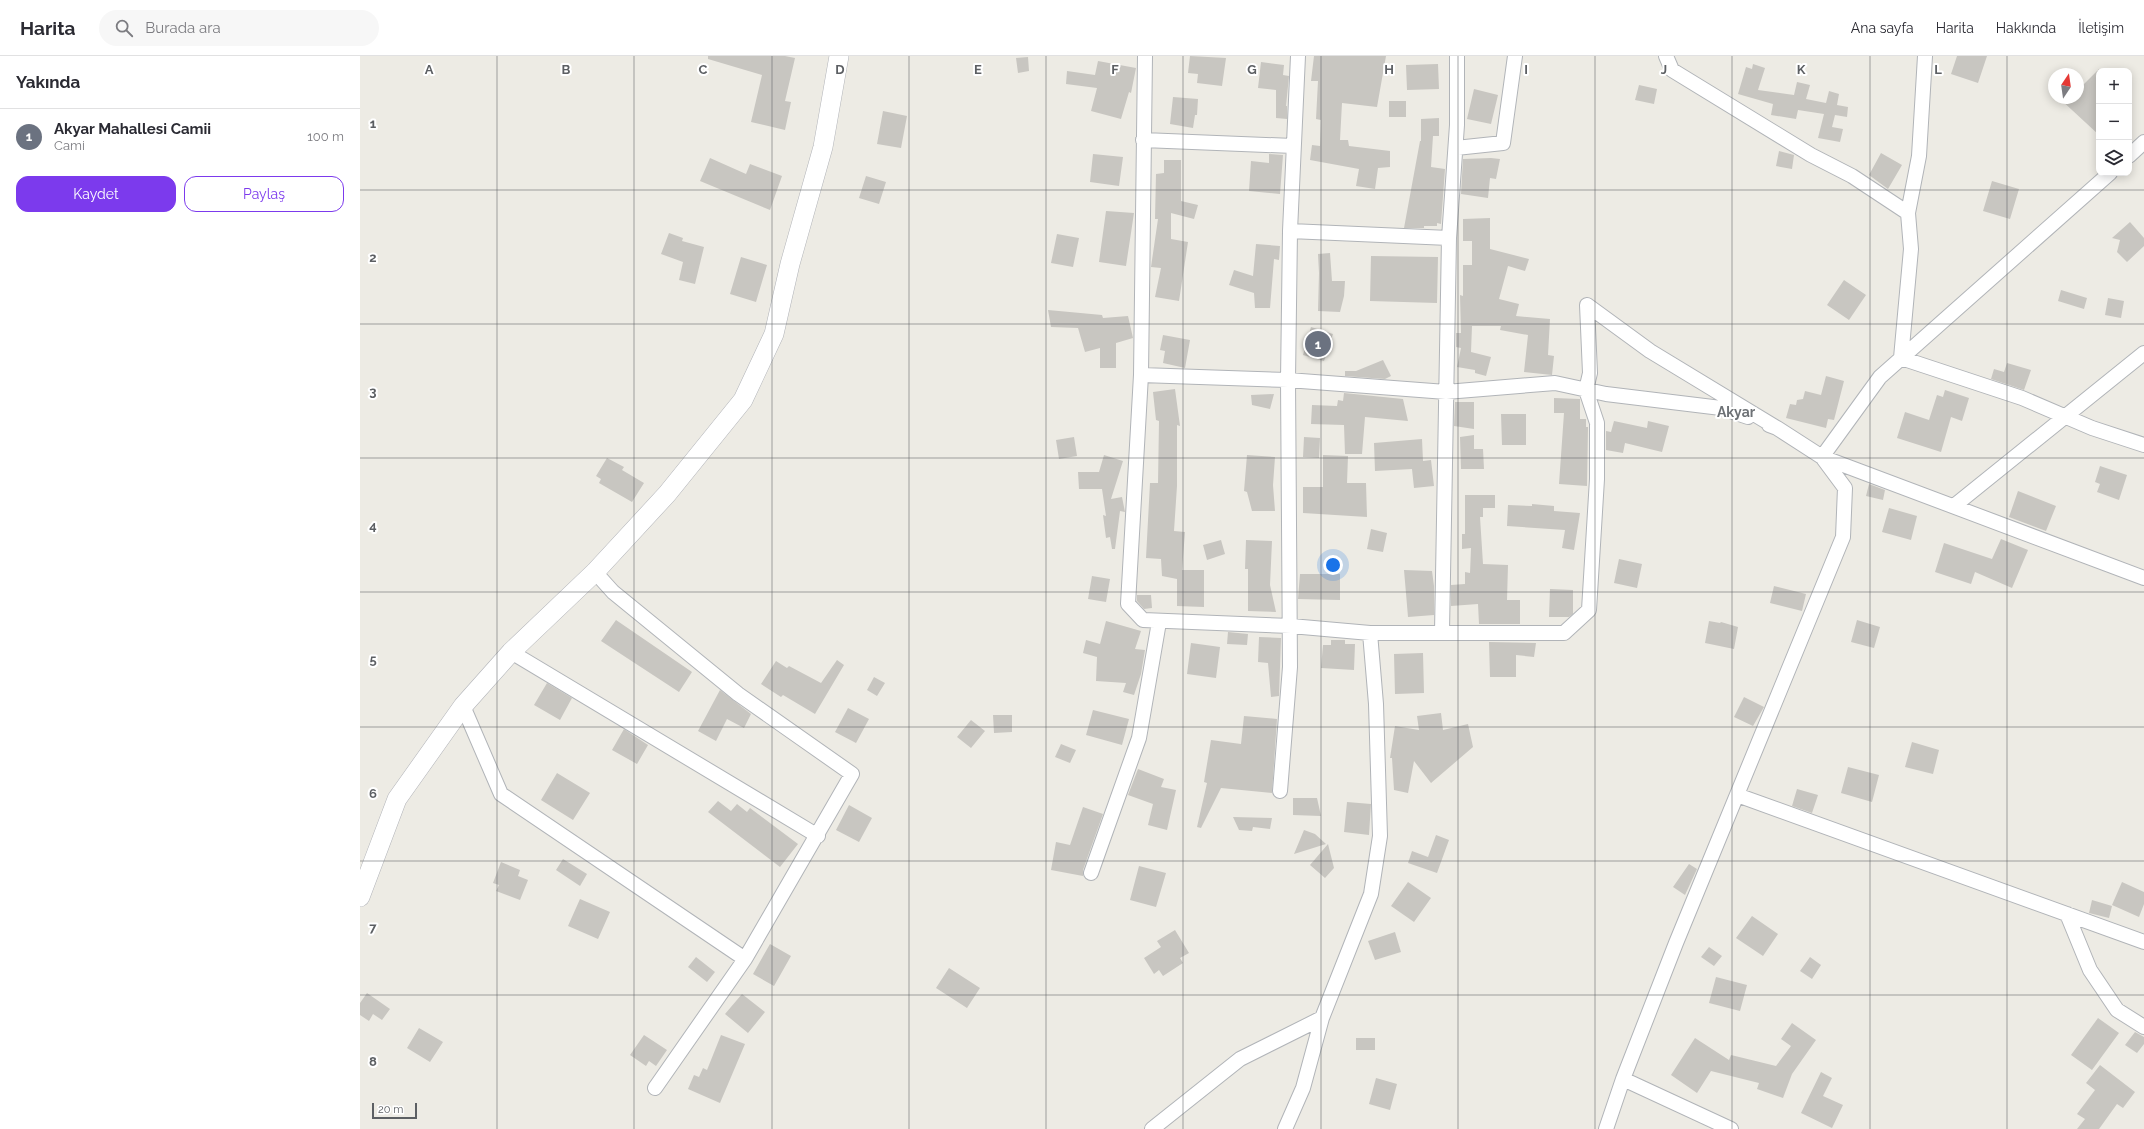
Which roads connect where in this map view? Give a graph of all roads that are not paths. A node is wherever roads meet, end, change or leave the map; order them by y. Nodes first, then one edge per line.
1 (839, 56) edge
2 (1144, 56) edge
3 (1298, 56) edge
4 (1457, 56) edge
5 (1515, 56) edge
6 (1666, 56) edge
7 (1925, 56) edge
8 (1143, 140) junction
9 (2144, 142) edge
10 (1293, 146) junction
11 (1456, 148) junction
12 (2135, 154) edge
13 (2107, 176) edge
14 (1908, 213) junction
15 (1290, 231) junction
16 (1449, 238) junction
17 (2144, 353) edge
18 (1901, 358) junction
19 (1141, 375) junction
20 (1288, 380) junction
21 (1586, 390) junction
22 (1446, 392) junction
23 (2066, 417) junction
24 (1777, 428) junction
25 (2144, 445) edge
26 (1822, 456) junction
27 (1954, 506) junction
28 (595, 572) junction
29 (2144, 578) edge
30 (1159, 622) junction
31 (1291, 626) junction
32 (1442, 632) junction
33 (1370, 633) junction
34 (511, 652) junction
35 (463, 706) junction
36 (1280, 791) dead end
37 (1737, 795) junction
38 (818, 836) junction
39 (1091, 873) dead end
40 (360, 897) edge
41 (2068, 914) junction
42 (2144, 942) edge
43 (745, 959) junction
44 (1322, 1018) junction
45 (2144, 1027) edge
46 (1623, 1079) junction
47 (655, 1088) dead end
48 (1152, 1129) edge
49 (1285, 1129) edge
50 (1606, 1129) edge
51 (1731, 1129) edge

1 - 28 main road
2 - 8 street
3 - 10 street
4 - 11 street
5 - 11 street
6 - 14 street
7 - 14 street
8 - 10 street
8 - 19 street
9 - 12 street
10 - 15 street
11 - 16 street
13 - 18 street
14 - 18 street
15 - 16 street
15 - 20 street
16 - 22 street
17 - 23 street
18 - 23 street
18 - 26 street
19 - 20 street
19 - 30 street
20 - 22 street
20 - 31 street
21 - 22 street
21 - 24 street
21 - 24 street
21 - 32 street
22 - 32 street
23 - 25 street
23 - 27 street
24 - 26 street
26 - 27 street
26 - 37 street
27 - 29 street
28 - 34 main road
28 - 38 street
30 - 31 street
30 - 39 street
31 - 33 street
31 - 36 street
32 - 33 street
33 - 44 street
34 - 35 main road
34 - 38 street
35 - 40 main road
35 - 43 street
37 - 41 street
37 - 46 street
38 - 43 street
41 - 42 street
41 - 45 street
43 - 47 street
44 - 48 street
44 - 49 street
46 - 50 street
46 - 51 street

